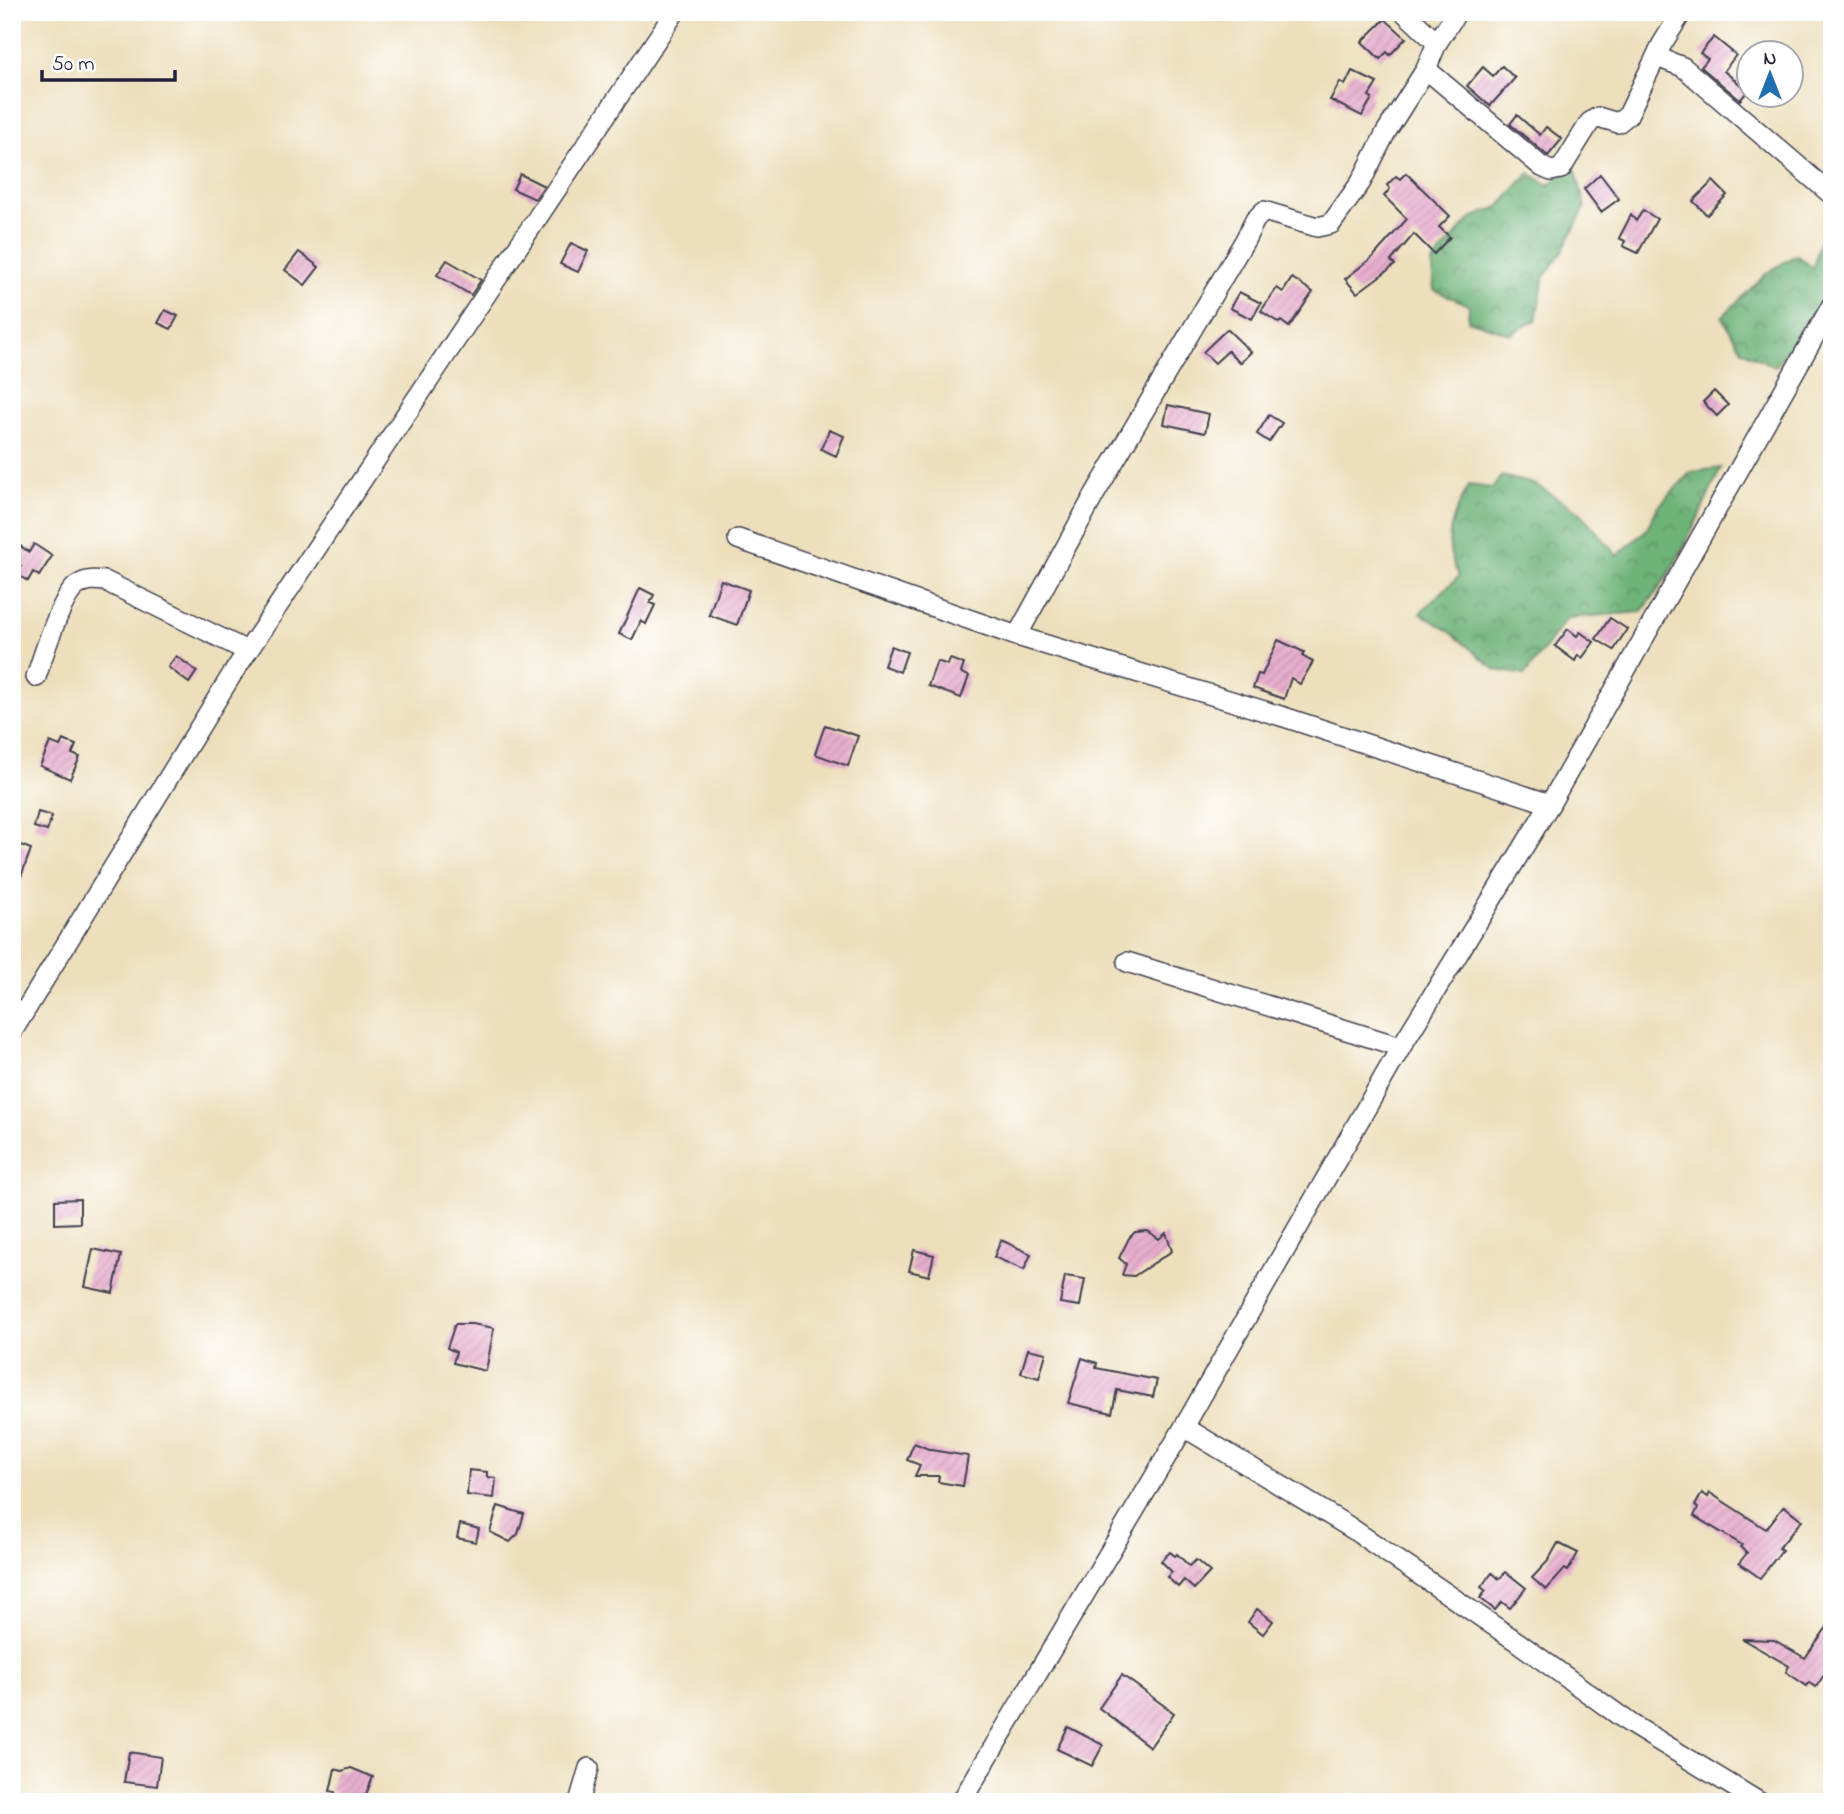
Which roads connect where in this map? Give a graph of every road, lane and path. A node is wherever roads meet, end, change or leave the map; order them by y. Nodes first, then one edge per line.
1 (676, 12) edge
2 (1404, 12) edge
3 (1457, 12) edge
4 (1682, 12) edge
5 (1437, 43) junction
6 (1657, 57) junction
7 (1426, 69) junction
8 (1832, 195) edge
9 (1832, 305) edge
10 (738, 538) dead end
11 (1017, 636) junction
12 (247, 651) junction
13 (36, 677) dead end
14 (1550, 804) junction
15 (1128, 962) dead end
16 (12, 1032) edge
17 (1401, 1047) junction
18 (1184, 1427) junction
19 (589, 1768) dead end
20 (579, 1802) edge
21 (961, 1802) edge
22 (1759, 1802) edge

1 - 12 street
2 - 5 street
3 - 5 street
4 - 6 street
5 - 7 street
6 - 7 street
6 - 8 street
7 - 11 street
9 - 14 street
10 - 11 street
11 - 14 street
12 - 13 street
12 - 16 street
14 - 17 street
15 - 17 street
17 - 18 street
18 - 21 street
18 - 22 street
19 - 20 street

